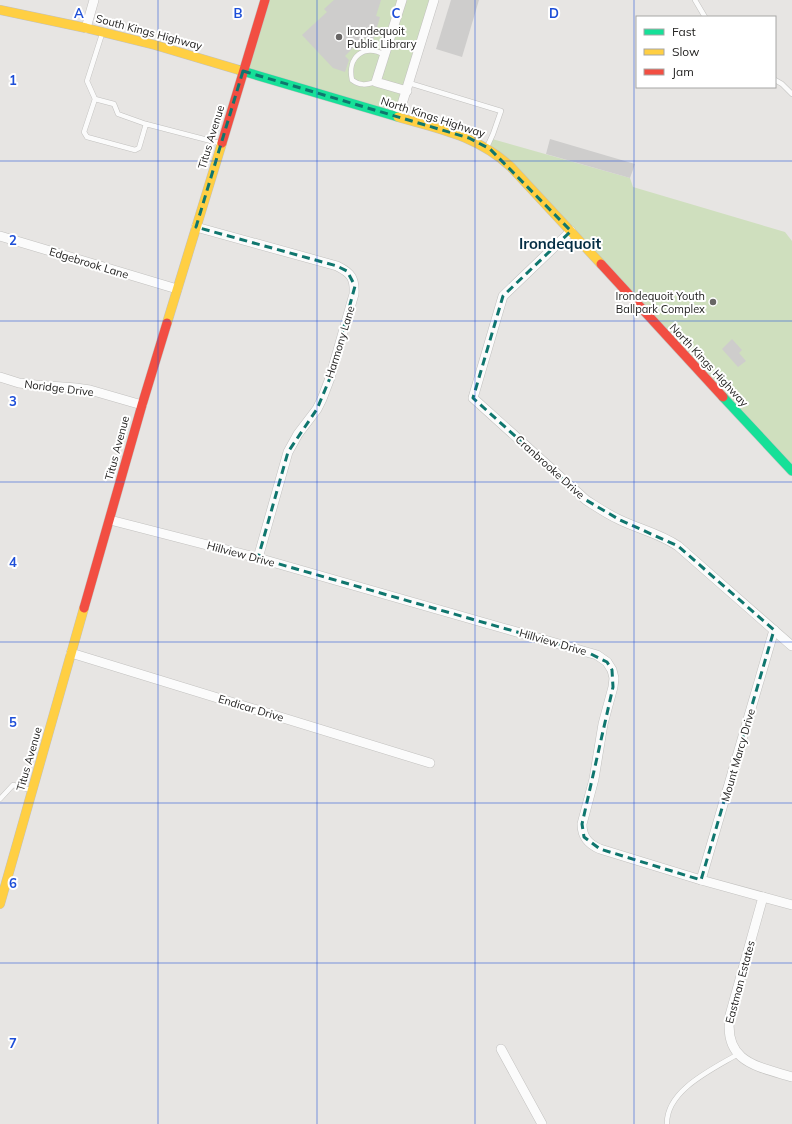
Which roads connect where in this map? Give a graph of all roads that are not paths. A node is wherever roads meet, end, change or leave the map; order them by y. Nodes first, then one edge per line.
1 (94, 0) edge
2 (265, 0) edge
3 (402, 0) edge
4 (434, 0) edge
5 (695, 0) edge
6 (0, 10) edge
7 (704, 16) edge
8 (86, 28) junction
9 (103, 32) junction
10 (385, 55) junction
11 (244, 71) junction
12 (776, 81) edge
13 (376, 82) junction
14 (408, 87) junction
15 (792, 94) edge
16 (95, 98) junction
17 (398, 118) junction
18 (146, 124) junction
19 (222, 143) junction
20 (487, 147) junction
21 (196, 227) junction
22 (571, 232) junction
23 (0, 236) edge
24 (177, 289) junction
25 (0, 377) edge
26 (142, 405) junction
27 (792, 472) edge
28 (110, 520) junction
29 (258, 558) junction
30 (774, 630) junction
31 (792, 646) edge
32 (71, 653) junction
33 (430, 763) dead end
34 (32, 790) junction
35 (0, 799) edge
36 (4, 879) edge
37 (701, 880) junction
38 (763, 898) junction
39 (0, 904) edge
40 (792, 905) edge
41 (501, 1049) dead end
42 (738, 1054) junction
43 (792, 1077) edge
44 (542, 1124) edge
45 (667, 1124) edge

1 - 8 street
2 - 11 main road, Titus Avenue
3 - 10 street
4 - 14 street
5 - 7 lane
6 - 8 main road, South Kings Highway
8 - 9 main road, South Kings Highway
9 - 11 main road, South Kings Highway
9 - 16 lane
10 - 13 street
10 - 13 lane
11 - 17 main road, North Kings Highway
11 - 19 main road, Titus Avenue
12 - 15 lane
13 - 14 street
14 - 17 street
14 - 20 lane
16 - 18 lane
16 - 18 lane
17 - 20 main road, North Kings Highway
18 - 19 lane
19 - 21 main road, Titus Avenue
20 - 22 main road, North Kings Highway
21 - 24 main road, Titus Avenue
21 - 29 street, Harmony Lane
22 - 27 main road, North Kings Highway
22 - 30 street, Cranbrooke Drive
23 - 24 street, Edgebrook Lane
24 - 26 main road, Titus Avenue
25 - 26 street, Noridge Drive
26 - 28 main road, Titus Avenue
28 - 29 street, Hillview Drive
28 - 32 main road, Titus Avenue
29 - 37 street, Hillview Drive
30 - 31 street, Cranbrooke Drive
30 - 37 street, Mount Marcy Drive
32 - 33 street, Endicar Drive
32 - 34 main road, Titus Avenue
34 - 35 lane
34 - 36 main road, Titus Avenue
36 - 39 main road, Titus Avenue
37 - 38 street, Hillview Drive
38 - 40 street, Hillview Drive
38 - 42 street, Eastman Estates
41 - 44 street
42 - 43 street
42 - 45 lane

